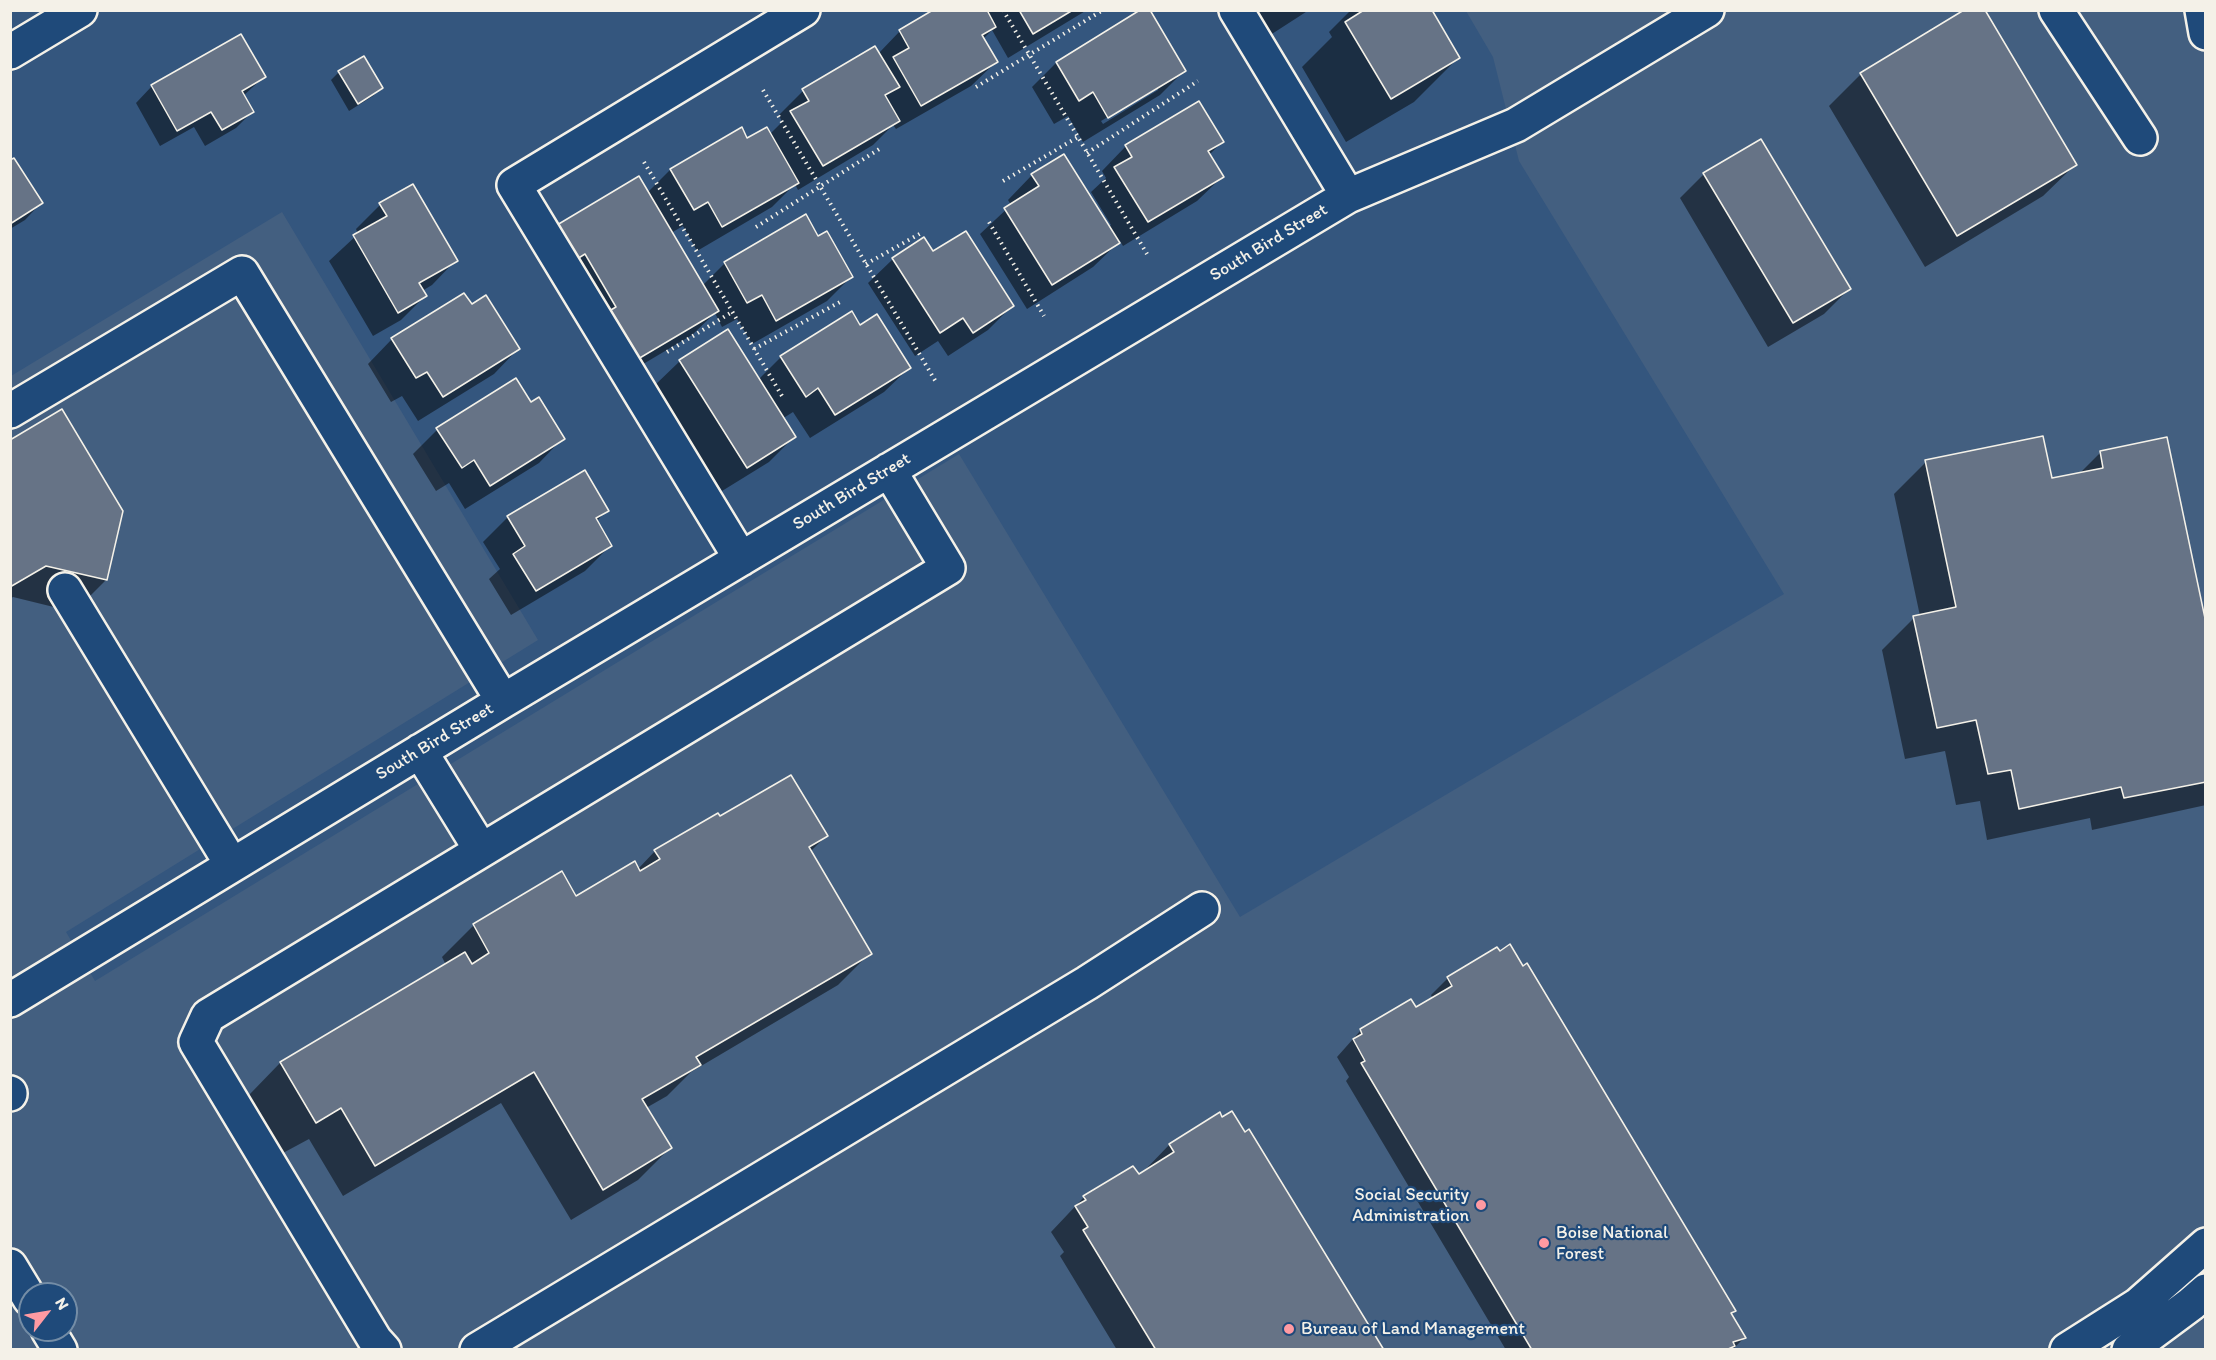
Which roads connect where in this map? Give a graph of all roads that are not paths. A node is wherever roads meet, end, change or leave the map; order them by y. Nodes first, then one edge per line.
1 (80, 10) edge
2 (803, 10) edge
3 (1236, 10) edge
4 (1707, 10) edge
5 (2056, 10) edge
6 (2202, 10) edge
7 (2205, 33) edge
8 (10, 52) edge
9 (2140, 138) dead end
10 (1348, 196) junction
11 (10, 411) edge
12 (889, 470) junction
13 (741, 559) junction
14 (65, 590) dead end
15 (503, 701) junction
16 (420, 751) junction
17 (481, 850) junction
18 (232, 865) junction
19 (1202, 909) dead end
20 (10, 1000) edge
21 (2205, 1245) edge
22 (10, 1266) edge
23 (20, 1282) edge
24 (2205, 1291) edge
25 (2143, 1335) edge
26 (384, 1350) edge
27 (477, 1350) edge
28 (2067, 1350) edge

1 - 8 street
2 - 13 street
3 - 10 street
4 - 10 street, South Bird Street
5 - 9 street
6 - 7 street
10 - 12 street, South Bird Street
11 - 15 street
12 - 13 street, South Bird Street
12 - 17 street
13 - 15 street, South Bird Street
14 - 18 street
15 - 16 street, South Bird Street
16 - 17 street
16 - 18 street, South Bird Street
17 - 26 street
18 - 20 street, South Bird Street
19 - 27 street
21 - 25 street
22 - 23 street
24 - 25 street
25 - 28 street

